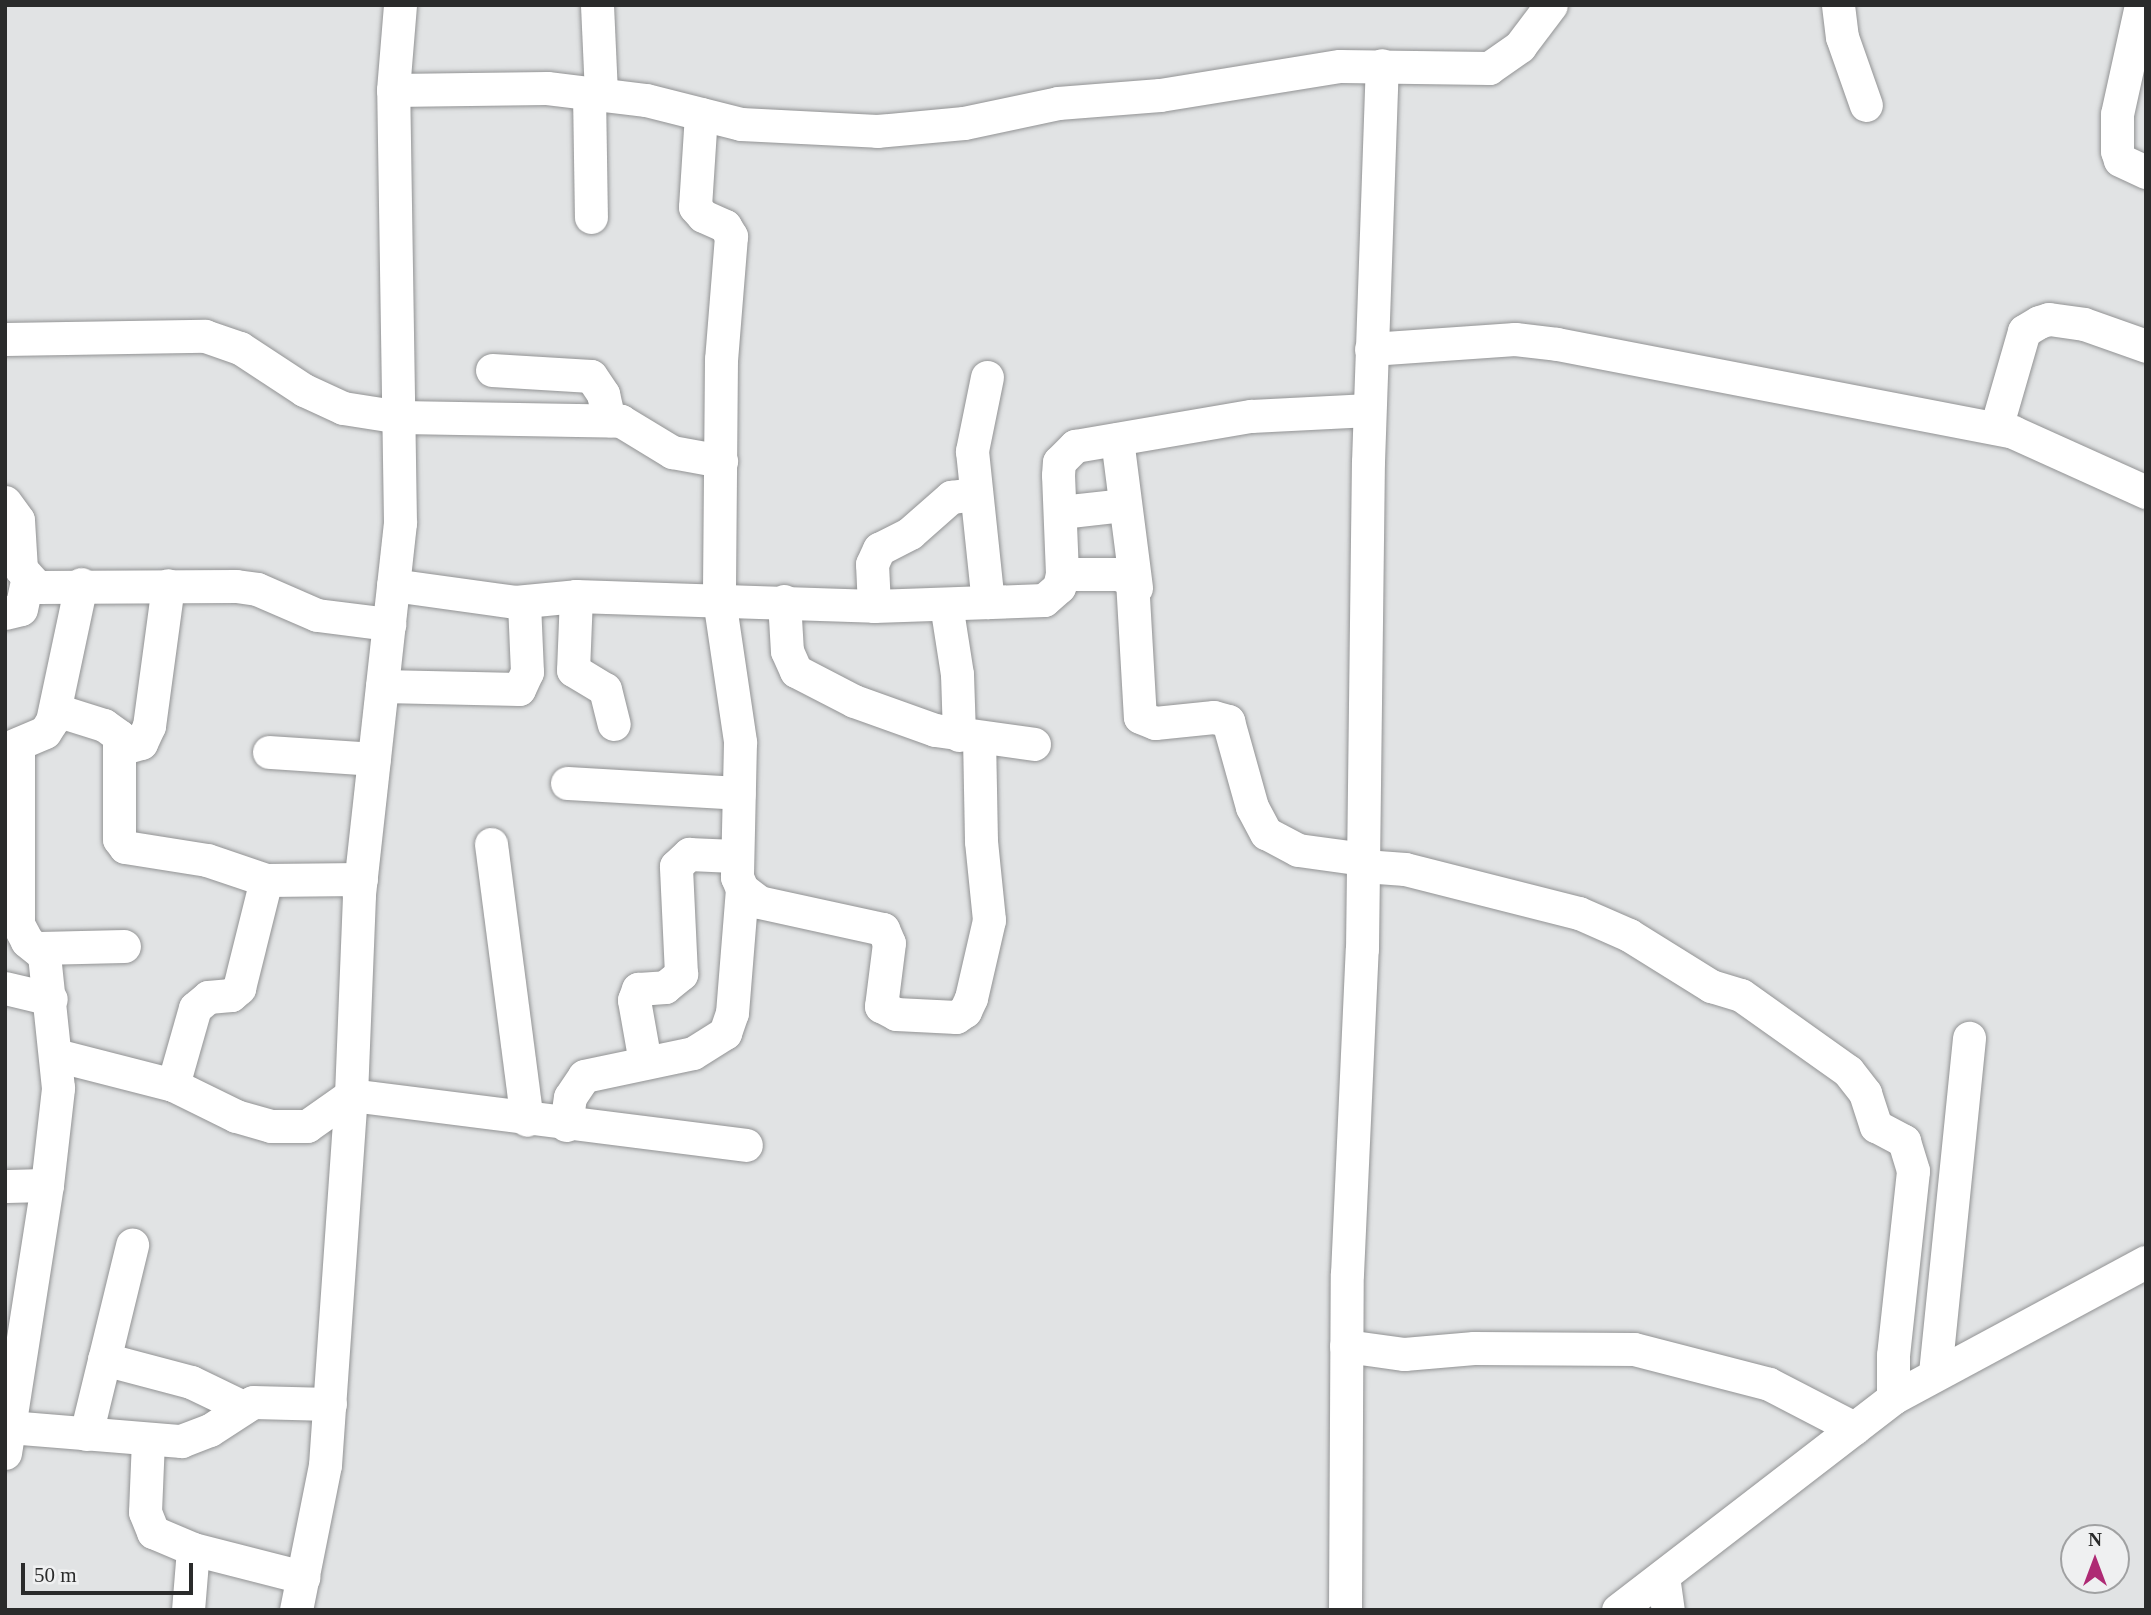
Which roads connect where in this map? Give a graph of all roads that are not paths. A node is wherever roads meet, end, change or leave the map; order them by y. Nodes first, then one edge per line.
1 (400, 5) edge
2 (597, 5) edge
3 (1551, 5) edge
4 (1838, 5) edge
5 (2141, 5) edge
6 (2139, 52) edge
7 (1382, 65) junction
8 (393, 90) junction
9 (595, 93) junction
10 (1866, 105) dead end
11 (701, 114) junction
12 (2146, 172) edge
13 (591, 216) dead end
14 (5, 339) edge
15 (2146, 346) edge
16 (1371, 349) junction
17 (492, 370) dead end
18 (987, 377) dead end
19 (1370, 410) junction
20 (400, 417) junction
21 (609, 420) junction
22 (1996, 428) junction
23 (1117, 439) junction
24 (721, 461) junction
25 (2146, 492) edge
26 (976, 494) junction
27 (5, 502) edge
28 (1123, 505) junction
29 (1061, 512) junction
30 (1062, 574) junction
31 (27, 580) junction
32 (81, 584) junction
33 (168, 584) junction
34 (393, 584) junction
35 (1136, 588) junction
36 (576, 596) junction
37 (719, 599) junction
38 (784, 601) junction
39 (524, 602) junction
40 (988, 602) junction
41 (946, 604) junction
42 (874, 606) junction
43 (5, 613) edge
44 (389, 624) junction
45 (382, 686) junction
46 (56, 710) junction
47 (614, 724) dead end
48 (969, 736) junction
49 (1034, 744) dead end
50 (11, 747) edge
51 (120, 749) junction
52 (269, 752) dead end
53 (374, 759) junction
54 (567, 783) dead end
55 (738, 793) junction
56 (491, 844) dead end
57 (734, 856) junction
58 (1364, 862) junction
59 (361, 878) junction
60 (266, 880) junction
61 (742, 889) junction
62 (124, 946) dead end
63 (38, 948) junction
64 (5, 988) edge
65 (51, 999) junction
66 (1969, 1038) dead end
67 (56, 1055) junction
68 (645, 1062) junction
69 (173, 1085) junction
70 (351, 1095) junction
71 (527, 1121) junction
72 (566, 1125) junction
73 (746, 1145) dead end
74 (47, 1185) junction
75 (5, 1186) edge
76 (132, 1245) dead end
77 (2146, 1262) edge
78 (18, 1291) edge
79 (14, 1342) edge
80 (1346, 1346) junction
81 (104, 1359) junction
82 (1935, 1373) junction
83 (1893, 1398) junction
84 (330, 1404) junction
85 (241, 1406) junction
86 (8, 1424) edge
87 (1854, 1428) junction
88 (86, 1434) junction
89 (148, 1440) junction
90 (193, 1549) junction
91 (1663, 1576) junction
92 (301, 1600) edge
93 (188, 1610) edge
94 (1345, 1610) edge
95 (1618, 1610) edge
96 (1668, 1610) edge

1 - 8 street
2 - 9 street
3 - 7 street
4 - 10 street
5 - 6 street
6 - 12 street
7 - 11 street
7 - 16 street
8 - 9 street
8 - 20 street
9 - 11 street
9 - 13 street
11 - 24 street
14 - 20 street
15 - 22 street
16 - 19 street
16 - 22 street
17 - 21 street
18 - 26 street
19 - 23 street
19 - 58 street
20 - 21 street
20 - 34 street
21 - 24 street
22 - 25 street
23 - 28 street
23 - 29 street
24 - 37 street
26 - 40 street
26 - 42 street
27 - 31 street
28 - 29 street
28 - 35 street
29 - 30 street
30 - 35 street
30 - 40 street
31 - 32 street
31 - 43 street
32 - 33 street
32 - 46 street
33 - 44 street
33 - 51 street
34 - 39 street
34 - 44 street
35 - 58 street
36 - 37 street
36 - 39 street
36 - 47 street
37 - 38 street
37 - 55 street
38 - 42 street
38 - 48 street
39 - 45 street
40 - 41 street
41 - 42 street
41 - 48 street
44 - 45 street
45 - 53 street
46 - 50 street
46 - 51 street
48 - 49 street
48 - 61 street
50 - 63 street
51 - 60 street
52 - 53 street
53 - 59 street
54 - 55 street
55 - 57 street
56 - 71 street
57 - 61 street
57 - 68 street
58 - 80 street
58 - 83 street
59 - 60 street
59 - 70 street
60 - 69 street
61 - 68 street
62 - 63 street
63 - 65 street
64 - 65 street
65 - 67 street
66 - 82 street
67 - 69 street
67 - 74 street
68 - 72 street
69 - 70 street
70 - 71 street
70 - 84 street
71 - 72 street
72 - 73 street
74 - 75 street
74 - 78 street
76 - 81 street
77 - 82 street
78 - 79 street
79 - 86 street
80 - 87 street
80 - 94 street
81 - 85 street
81 - 88 street
82 - 83 street
83 - 87 street
84 - 85 street
84 - 92 street
85 - 89 street
86 - 88 street
87 - 91 street
88 - 89 street
89 - 90 street
90 - 92 street
90 - 93 street
91 - 95 street
91 - 96 street

